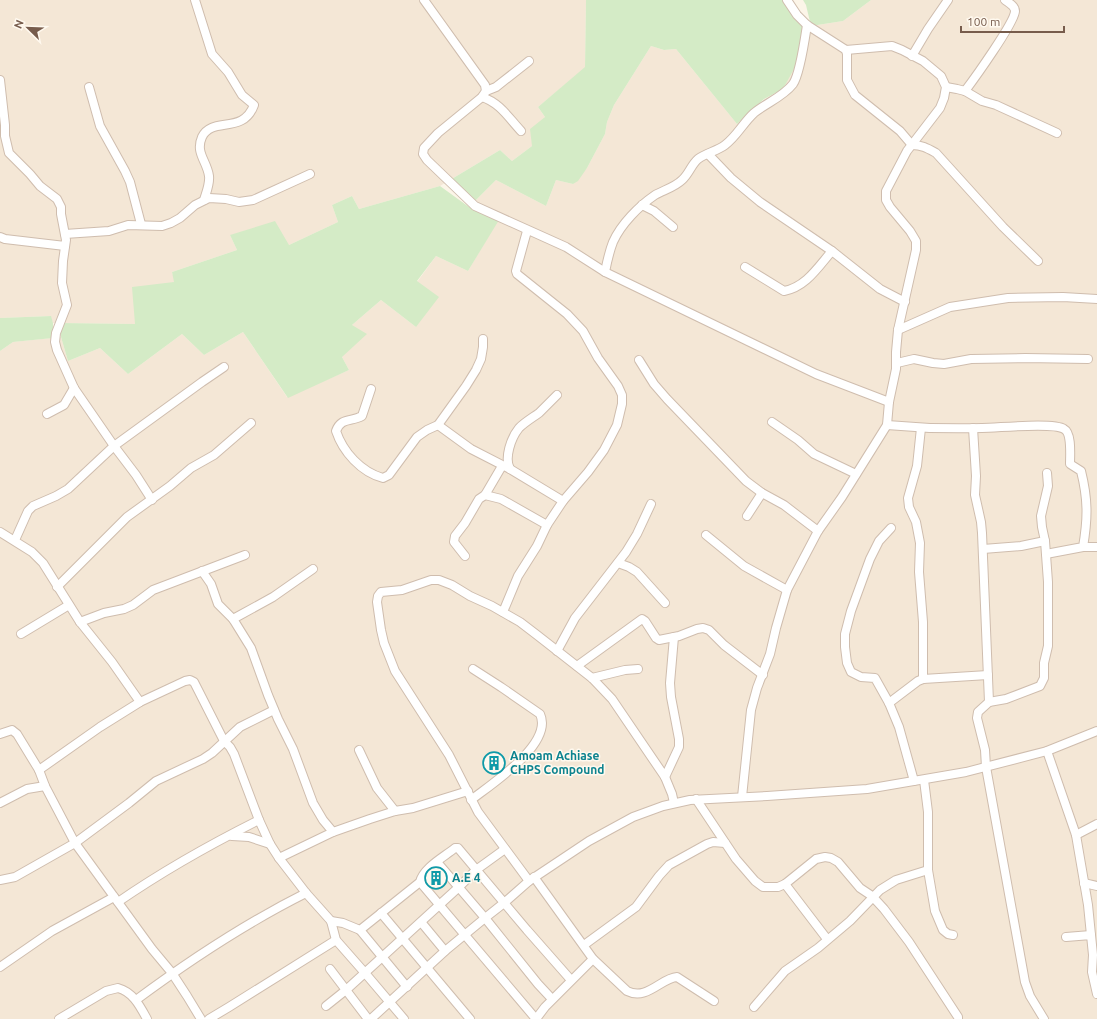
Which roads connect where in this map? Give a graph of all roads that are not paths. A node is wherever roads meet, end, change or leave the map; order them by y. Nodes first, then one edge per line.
1 (195, 0) edge
2 (424, 0) edge
3 (787, 0) edge
4 (948, 0) edge
5 (1005, 0) edge
6 (806, 25) junction
7 (846, 50) junction
8 (912, 56) junction
9 (529, 61) dead end
10 (0, 80) edge
11 (89, 87) dead end
12 (946, 87) junction
13 (965, 92) junction
14 (484, 94) junction
15 (521, 131) dead end
16 (1057, 132) dead end
17 (912, 146) junction
18 (708, 154) junction
19 (310, 174) dead end
20 (204, 200) junction
21 (642, 205) junction
22 (141, 224) junction
23 (672, 227) dead end
24 (527, 231) junction
25 (65, 234) junction
26 (0, 237) edge
27 (65, 246) junction
28 (832, 251) junction
29 (1038, 261) dead end
30 (745, 267) dead end
31 (605, 272) junction
32 (1097, 299) edge
33 (905, 302) junction
34 (898, 330) junction
35 (483, 339) dead end
36 (1088, 359) dead end
37 (639, 360) dead end
38 (897, 363) junction
39 (224, 367) dead end
40 (74, 388) junction
41 (371, 388) dead end
42 (557, 395) dead end
43 (889, 402) junction
44 (47, 414) dead end
45 (772, 422) dead end
46 (252, 423) dead end
47 (438, 425) junction
48 (887, 425) junction
49 (921, 428) junction
50 (973, 428) junction
51 (114, 446) junction
52 (506, 468) junction
53 (1047, 473) dead end
54 (856, 474) junction
55 (762, 493) junction
56 (485, 495) junction
57 (152, 500) junction
58 (563, 501) junction
59 (651, 504) dead end
60 (747, 516) dead end
61 (547, 525) junction
62 (891, 528) dead end
63 (818, 530) junction
64 (0, 532) edge
65 (706, 535) dead end
66 (15, 540) junction
67 (1045, 541) junction
68 (1083, 547) junction
69 (1097, 547) edge
70 (983, 549) junction
71 (1046, 554) junction
72 (245, 555) dead end
73 (465, 556) dead end
74 (618, 563) junction
75 (313, 569) dead end
76 (202, 571) junction
77 (57, 586) junction
78 (787, 590) junction
79 (665, 603) dead end
80 (69, 605) junction
81 (503, 612) junction
82 (233, 619) junction
83 (80, 622) junction
84 (21, 634) dead end
85 (674, 637) junction
86 (557, 651) junction
87 (577, 666) junction
88 (473, 669) dead end
89 (638, 669) dead end
90 (763, 675) junction
91 (988, 675) junction
92 (592, 678) junction
93 (923, 679) junction
94 (140, 702) junction
95 (989, 702) junction
96 (889, 703) junction
97 (274, 710) junction
98 (1097, 731) edge
99 (0, 734) edge
100 (224, 741) junction
101 (359, 750) dead end
102 (1047, 751) junction
103 (986, 767) junction
104 (39, 770) junction
105 (665, 777) junction
106 (924, 780) junction
107 (914, 781) junction
108 (45, 786) junction
109 (468, 792) junction
110 (742, 797) junction
111 (696, 799) junction
112 (471, 800) junction
113 (0, 803) edge
114 (674, 803) junction
115 (395, 811) junction
116 (259, 820) junction
117 (1097, 824) edge
118 (334, 832) junction
119 (229, 835) junction
120 (1076, 835) junction
121 (75, 843) junction
122 (725, 843) junction
123 (270, 844) junction
124 (505, 849) junction
125 (279, 858) junction
126 (437, 862) junction
127 (476, 870) junction
128 (928, 870) junction
129 (532, 879) junction
130 (0, 880) edge
131 (420, 882) junction
132 (1084, 883) junction
133 (785, 884) junction
134 (1097, 886) edge
135 (459, 887) junction
136 (306, 893) junction
137 (872, 896) junction
138 (116, 900) junction
139 (504, 903) junction
140 (439, 904) junction
141 (381, 914) junction
142 (485, 918) junction
143 (331, 921) junction
144 (421, 922) junction
145 (360, 930) junction
146 (465, 934) junction
147 (954, 935) dead end
148 (1091, 935) junction
149 (1066, 937) dead end
150 (403, 938) junction
151 (827, 939) junction
152 (336, 940) junction
153 (584, 945) junction
154 (446, 951) junction
155 (382, 957) junction
156 (593, 959) junction
157 (0, 967) edge
158 (428, 968) junction
159 (330, 969) dead end
160 (365, 972) junction
161 (172, 973) junction
162 (571, 980) junction
163 (407, 987) junction
164 (346, 990) junction
165 (1097, 994) edge
166 (552, 999) junction
167 (136, 1000) junction
168 (714, 1001) dead end
169 (390, 1002) junction
170 (326, 1006) dead end
171 (754, 1007) dead end
172 (59, 1019) edge
173 (147, 1019) edge
174 (201, 1019) edge
175 (209, 1019) edge
176 (369, 1019) edge
177 (404, 1019) edge
178 (470, 1019) edge
179 (536, 1019) edge
180 (958, 1019) edge
181 (1044, 1019) edge

1 - 20 street
2 - 14 street
3 - 6 street
4 - 8 street
5 - 13 street
6 - 7 street
6 - 18 street
7 - 8 street
7 - 17 street
8 - 12 street
9 - 14 street
10 - 25 street
11 - 22 street
12 - 13 street
12 - 17 street
13 - 16 street
14 - 15 street
14 - 24 street
17 - 29 street
17 - 33 street
18 - 21 street
18 - 28 street
19 - 20 street
20 - 22 street
21 - 23 street
21 - 31 street
22 - 25 street
24 - 31 street
24 - 58 street
25 - 27 street
26 - 27 street
27 - 40 street
28 - 30 street
28 - 33 street
31 - 43 street
32 - 34 street
33 - 34 street
34 - 38 street
35 - 47 street
36 - 38 street
37 - 55 street
38 - 43 street
39 - 51 street
40 - 44 street
40 - 51 street
41 - 47 street
42 - 52 street
43 - 48 street
45 - 54 street
46 - 57 street
47 - 52 street
48 - 49 street
48 - 54 street
49 - 50 street
49 - 93 street
50 - 68 street
50 - 70 street
51 - 57 street
51 - 66 street
52 - 56 street
52 - 58 street
53 - 67 street
54 - 63 street
55 - 60 street
55 - 63 street
56 - 61 street
56 - 73 street
57 - 77 street
58 - 61 street
59 - 74 street
61 - 81 street
62 - 96 street
63 - 78 street
64 - 66 street
65 - 78 street
66 - 77 street
67 - 70 street
67 - 71 street
68 - 69 street
68 - 71 street
70 - 91 street
71 - 95 street
72 - 76 street
74 - 79 street
74 - 86 street
75 - 82 street
76 - 82 street
76 - 83 street
77 - 80 street
78 - 90 street
80 - 83 street
80 - 84 street
81 - 86 street
81 - 109 street
82 - 97 street
83 - 94 street
85 - 87 street
85 - 90 street
85 - 105 street
86 - 87 street
87 - 92 street
88 - 112 street
89 - 92 street
90 - 110 street
91 - 93 street
91 - 95 street
92 - 105 street
93 - 96 street
94 - 100 street
94 - 104 street
95 - 103 street
96 - 107 street
97 - 100 street
97 - 118 street
98 - 102 street
99 - 104 street
100 - 116 street
100 - 121 street
101 - 115 street
102 - 103 street
102 - 120 street
103 - 106 street
103 - 181 street
104 - 108 street
105 - 114 street
106 - 107 street
106 - 128 street
107 - 110 street
108 - 113 street
108 - 121 street
109 - 112 street
109 - 115 street
110 - 111 street
111 - 114 street
111 - 122 street
112 - 124 street
114 - 129 street
115 - 118 street
116 - 119 street
116 - 123 street
117 - 120 street
118 - 125 street
119 - 123 street
119 - 138 street
120 - 132 street
121 - 130 street
121 - 138 street
122 - 133 street
122 - 153 street
123 - 125 street
124 - 127 street
124 - 129 street
125 - 136 street
126 - 127 street
126 - 131 street
126 - 135 street
127 - 135 street
127 - 139 street
128 - 137 street
128 - 147 street
129 - 139 street
129 - 153 street
131 - 140 street
131 - 141 street
132 - 134 street
132 - 148 street
133 - 137 street
133 - 151 street
135 - 140 street
135 - 142 street
136 - 143 street
136 - 161 street
137 - 151 street
137 - 180 street
138 - 157 street
138 - 161 street
139 - 142 street
139 - 162 street
140 - 144 street
140 - 146 street
141 - 145 street
141 - 150 street
142 - 146 street
142 - 166 street
143 - 145 street
143 - 152 street
144 - 150 street
144 - 154 street
145 - 155 street
146 - 154 street
146 - 179 street
148 - 149 street
148 - 165 street
150 - 155 street
150 - 158 street
151 - 171 street
152 - 160 street
152 - 175 street
153 - 156 street
154 - 158 street
155 - 160 street
155 - 163 street
156 - 162 street
156 - 168 street
158 - 163 street
158 - 178 street
159 - 164 street
160 - 164 street
160 - 169 street
161 - 167 street
161 - 174 street
162 - 166 street
163 - 169 street
164 - 170 street
164 - 176 street
166 - 179 street
167 - 172 street
167 - 173 street
169 - 176 street
169 - 177 street

